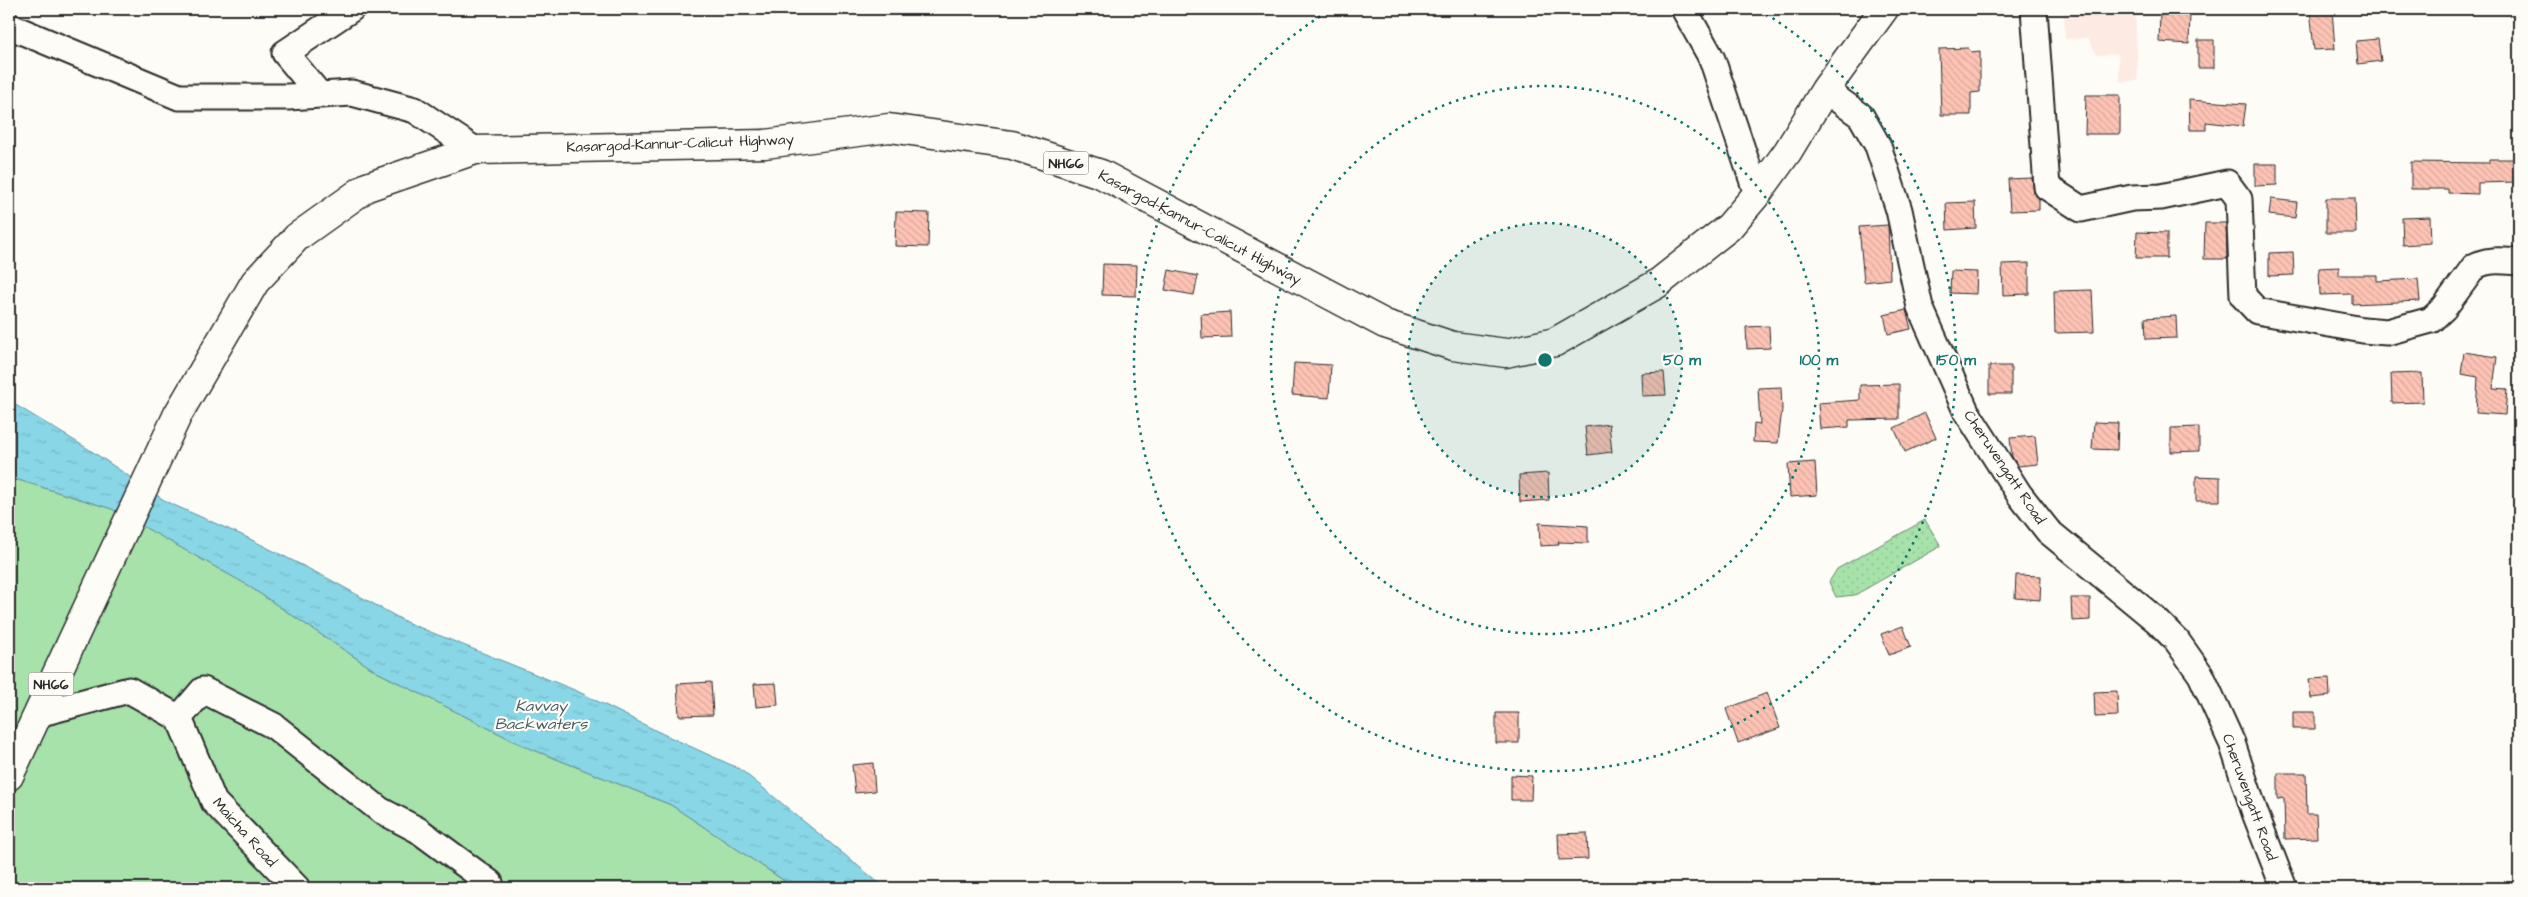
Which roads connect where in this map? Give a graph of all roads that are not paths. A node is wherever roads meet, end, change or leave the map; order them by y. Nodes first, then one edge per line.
1 (350, 9) edge
2 (1684, 9) edge
3 (1884, 9) edge
4 (2034, 9) edge
5 (9, 26) edge
6 (1825, 90) junction
7 (320, 94) junction
8 (475, 150) junction
9 (1757, 194) junction
10 (2519, 262) edge
11 (38, 714) junction
12 (179, 718) junction
13 (9, 776) edge
14 (490, 883) dead end
15 (297, 888) edge
16 (2284, 888) edge

1 - 7 street
2 - 9 street
3 - 6 highway, Kasargod-Kannur-Calicut Highway / NH66
4 - 10 street
5 - 7 street
6 - 9 highway, Kasargod-Kannur-Calicut Highway / NH66
6 - 16 street, Cheruvengatt Road
7 - 8 street
8 - 9 highway, Kasargod-Kannur-Calicut Highway / NH66
8 - 11 highway, Kasargod-Kannur-Calicut Highway / NH66
11 - 12 street
11 - 13 highway, NH66
12 - 14 street
12 - 15 street, Maicha Road

